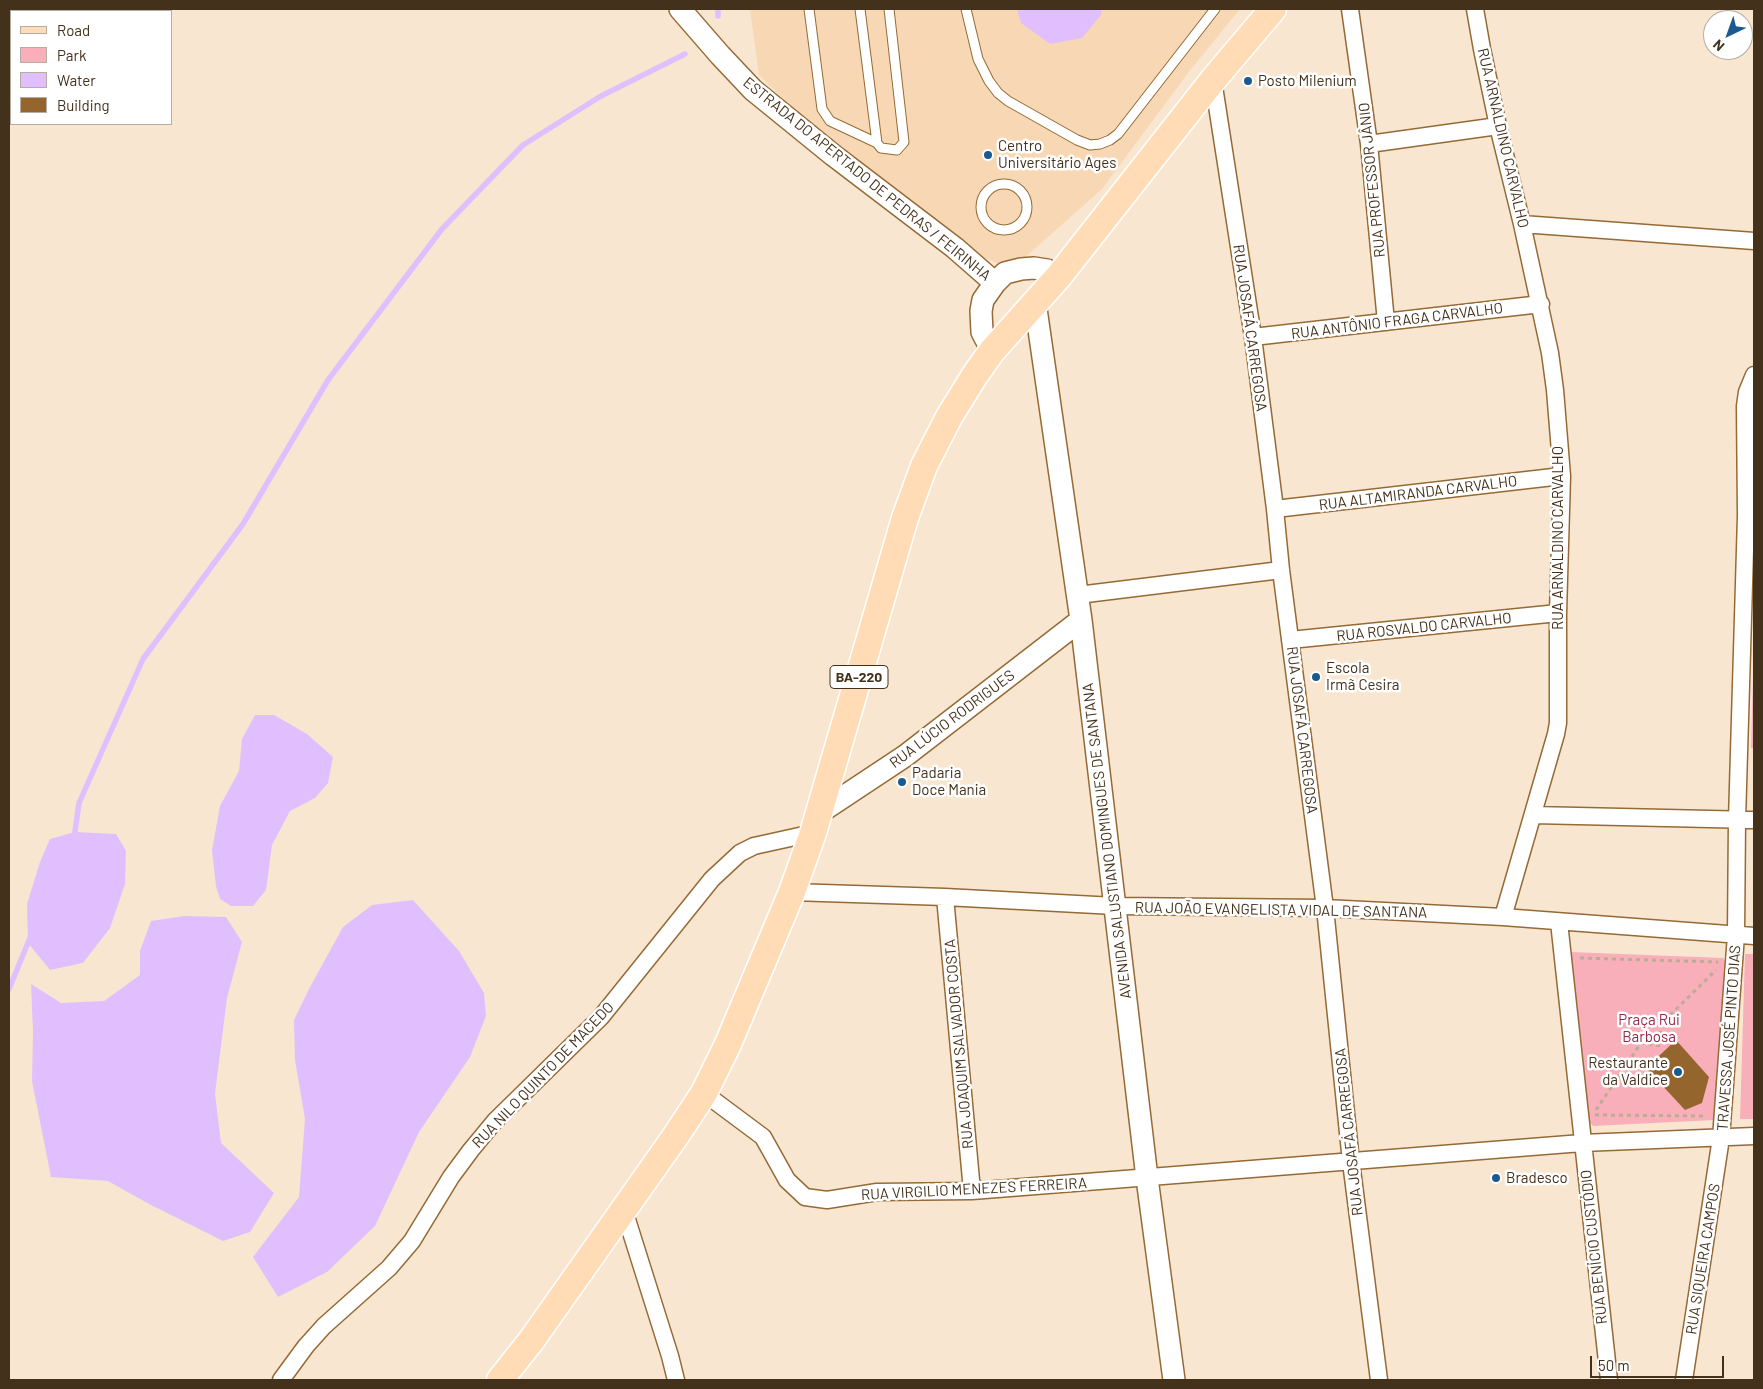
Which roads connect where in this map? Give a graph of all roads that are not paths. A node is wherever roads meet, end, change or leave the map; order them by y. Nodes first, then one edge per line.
1 (680, 9) edge
2 (809, 9) edge
3 (860, 9) edge
4 (889, 9) edge
5 (966, 9) edge
6 (1215, 9) edge
7 (1273, 9) edge
8 (1350, 9) edge
9 (1475, 9) edge
10 (1213, 80) junction
11 (1498, 126) junction
12 (877, 143) junction
13 (1369, 144) junction
14 (1015, 187) joint
15 (1522, 224) junction
16 (1754, 241) edge
17 (1059, 276) junction
18 (995, 283) junction
19 (1035, 302) junction
20 (1541, 304) junction
21 (1386, 322) junction
22 (1252, 337) junction
23 (992, 351) junction
24 (1754, 375) edge
25 (1562, 476) junction
26 (1275, 510) junction
27 (1750, 516) edge
28 (1280, 570) junction
29 (1078, 594) junction
30 (1558, 614) junction
31 (1081, 620) junction
32 (1290, 640) junction
33 (1747, 760) edge
34 (1533, 815) junction
35 (1738, 820) junction
36 (1754, 820) edge
37 (816, 823) junction
38 (792, 892) junction
39 (945, 897) junction
40 (1115, 906) junction
41 (1325, 908) junction
42 (1503, 917) junction
43 (1559, 922) junction
44 (1736, 935) junction
45 (1754, 936) edge
46 (704, 1093) junction
47 (1754, 1136) edge
48 (1721, 1138) junction
49 (1582, 1143) junction
50 (1351, 1162) junction
51 (1147, 1178) junction
52 (972, 1191) junction
53 (624, 1210) junction
54 (281, 1380) edge
55 (500, 1380) edge
56 (676, 1380) edge
57 (1174, 1380) edge
58 (1379, 1380) edge
59 (1609, 1380) edge
60 (1684, 1380) edge

1 - 18 street, ESTRADA DO APERTADO DE PEDRAS / FEIRINHA
2 - 12 lane
3 - 12 lane
4 - 12 lane
5 - 6 lane
7 - 10 main road, BA-220
8 - 13 street, RUA PROFESSOR JÂNIO
9 - 11 street, RUA ARNALDINO CARVALHO
10 - 17 main road, BA-220
10 - 22 street, RUA JOSAFÁ CARREGOSA
11 - 13 street
11 - 15 street, RUA ARNALDINO CARVALHO
13 - 21 street, RUA PROFESSOR JÂNIO
14 - 14 lane
15 - 16 street
15 - 20 street, RUA ARNALDINO CARVALHO
17 - 18 street
17 - 19 main road, BA-220
18 - 23 street
19 - 23 main road, BA-220
19 - 29 street, AVENIDA SALUSTIANO DOMINGUES DE SANTANA
20 - 21 street, RUA ANTÔNIO FRAGA CARVALHO
20 - 25 street, RUA ARNALDINO CARVALHO
21 - 22 street, RUA ANTÔNIO FRAGA CARVALHO
22 - 26 street, RUA JOSAFÁ CARREGOSA
23 - 37 main road, BA-220
24 - 27 street, TRAVESSA JOSÉ PINTO DIAS
25 - 26 street, RUA ALTAMIRANDA CARVALHO
25 - 30 street, RUA ARNALDINO CARVALHO
26 - 28 street, RUA JOSAFÁ CARREGOSA
27 - 33 street, TRAVESSA JOSÉ PINTO DIAS
28 - 29 street
28 - 32 street, RUA JOSAFÁ CARREGOSA
29 - 31 street, AVENIDA SALUSTIANO DOMINGUES DE SANTANA
30 - 32 street, RUA ROSVALDO CARVALHO
30 - 34 street, RUA ARNALDINO CARVALHO
31 - 37 street, RUA LÚCIO RODRIGUES
31 - 40 street, AVENIDA SALUSTIANO DOMINGUES DE SANTANA
32 - 41 street, RUA JOSAFÁ CARREGOSA
33 - 35 street, TRAVESSA JOSÉ PINTO DIAS
34 - 35 street
34 - 42 street, RUA ARNALDINO CARVALHO
35 - 36 street
35 - 44 street, TRAVESSA JOSÉ PINTO DIAS
37 - 38 main road, BA-220
37 - 54 street, RUA NILO QUINTO DE MACEDO
38 - 39 street, RUA JOÃO EVANGELISTA VIDAL DE SANTANA
38 - 46 main road, BA-220
39 - 40 street, RUA JOÃO EVANGELISTA VIDAL DE SANTANA
39 - 52 street, RUA JOAQUIM SALVADOR COSTA
40 - 41 street, RUA JOÃO EVANGELISTA VIDAL DE SANTANA
40 - 51 street, AVENIDA SALUSTIANO DOMINGUES DE SANTANA
41 - 42 street, RUA JOÃO EVANGELISTA VIDAL DE SANTANA
41 - 50 street, RUA JOSAFÁ CARREGOSA
42 - 43 street, RUA JOÃO EVANGELISTA VIDAL DE SANTANA
43 - 44 street
43 - 49 street
44 - 45 street
44 - 48 street, TRAVESSA JOSÉ PINTO DIAS
46 - 52 street, RUA VIRGILIO MENEZES FERREIRA
46 - 53 main road, BA-220
47 - 48 street, TRAVESSA JOSÉ PINTO DIAS
48 - 49 street
48 - 60 street, RUA SIQUEIRA CAMPOS
49 - 50 street, RUA VIRGILIO MENEZES FERREIRA
49 - 59 street, RUA BENÍCIO CUSTÓDIO
50 - 51 street, RUA VIRGILIO MENEZES FERREIRA
50 - 58 street, RUA JOSAFÁ CARREGOSA
51 - 52 street, RUA VIRGILIO MENEZES FERREIRA
51 - 57 street, AVENIDA SALUSTIANO DOMINGUES DE SANTANA
53 - 55 main road, BA-220
53 - 56 street

